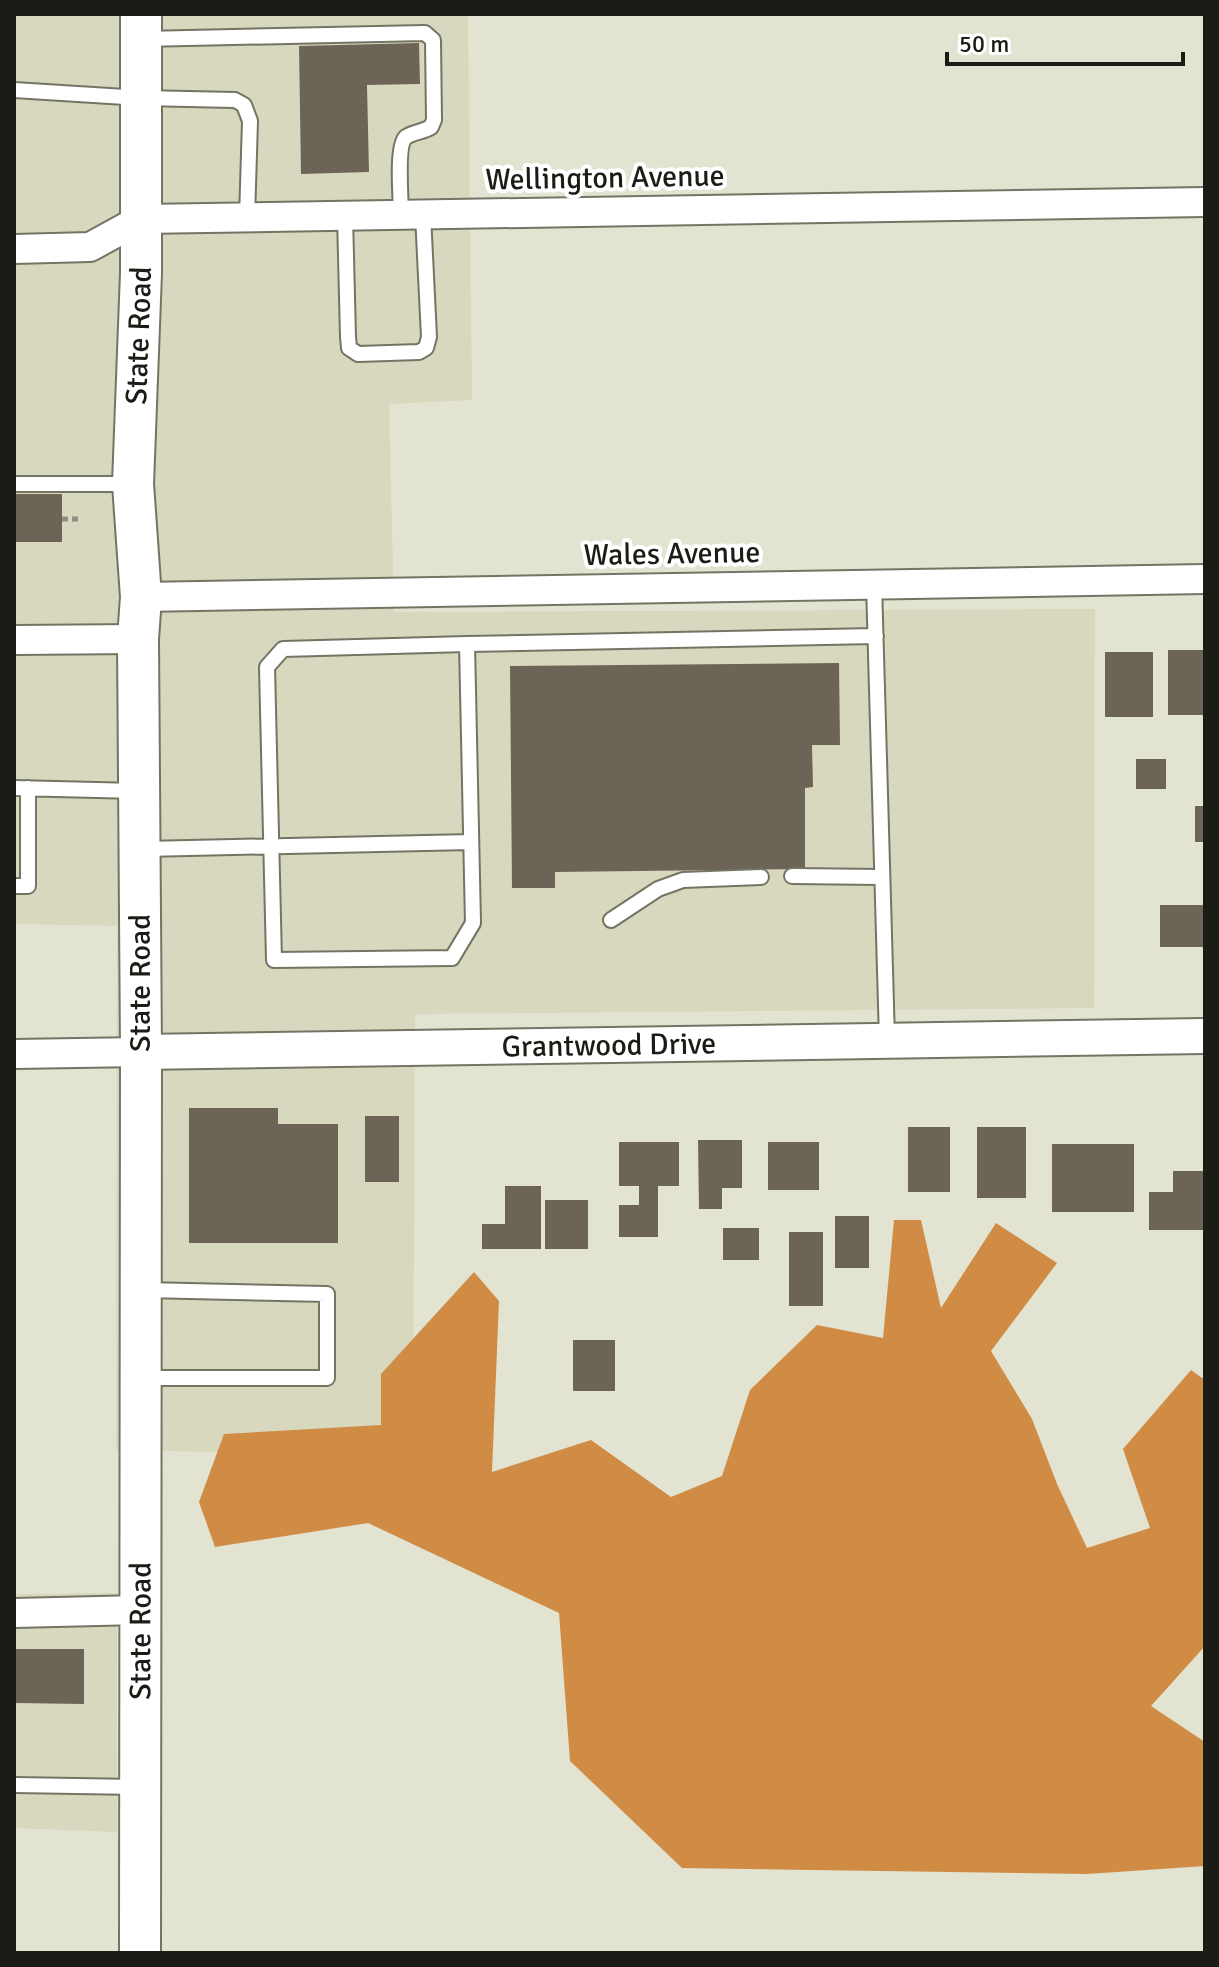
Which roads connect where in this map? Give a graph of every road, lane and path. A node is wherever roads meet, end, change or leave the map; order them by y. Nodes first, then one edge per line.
1 (141, 26) edge
2 (14, 90) edge
3 (141, 98) junction
4 (1205, 202) edge
5 (412, 215) junction
6 (345, 216) junction
7 (247, 218) junction
8 (141, 219) junction
9 (14, 249) edge
10 (14, 484) edge
11 (133, 484) junction
12 (62, 519) dead end
13 (80, 519) dead end
14 (1205, 579) edge
15 (874, 584) junction
16 (141, 597) junction
17 (876, 636) junction
18 (138, 639) junction
19 (14, 640) edge
20 (467, 644) junction
21 (21, 788) edge
22 (139, 791) junction
23 (471, 842) junction
24 (272, 846) junction
25 (139, 849) junction
26 (792, 876) dead end
27 (761, 877) dead end
28 (881, 877) junction
29 (14, 886) edge
30 (611, 920) dead end
31 (1205, 1036) edge
32 (887, 1041) junction
33 (141, 1052) junction
34 (14, 1054) edge
35 (141, 1290) junction
36 (141, 1378) junction
37 (141, 1610) junction
38 (14, 1613) edge
39 (14, 1785) edge
40 (141, 1787) junction
41 (140, 1953) edge

1 - 3 main road, State Road
1 - 5 lane
2 - 3 lane
3 - 7 lane
3 - 8 main road, State Road
4 - 5 street, Wellington Avenue
5 - 6 street, Wellington Avenue
5 - 6 lane
6 - 7 street, Wellington Avenue
7 - 8 street, Wellington Avenue
8 - 9 street, Wellington Avenue
8 - 11 main road, State Road
10 - 11 lane
11 - 16 main road, State Road
12 - 13 path
14 - 15 street, Wales Avenue
15 - 16 street, Wales Avenue
15 - 17 lane
16 - 18 main road, State Road
17 - 20 lane
17 - 28 lane
18 - 19 street
18 - 22 main road, State Road
20 - 23 lane
20 - 24 lane
21 - 22 lane
21 - 29 lane
22 - 25 main road, State Road
23 - 24 lane
23 - 24 lane
24 - 25 lane
25 - 33 main road, State Road
26 - 28 lane
27 - 30 lane
28 - 32 lane
31 - 32 street, Grantwood Drive
32 - 33 street, Grantwood Drive
33 - 34 street, Grantwood Drive
33 - 35 main road, State Road
35 - 36 main road, State Road
35 - 36 lane
36 - 37 main road, State Road
37 - 38 street
37 - 40 main road, State Road
39 - 40 lane
40 - 41 main road, State Road

